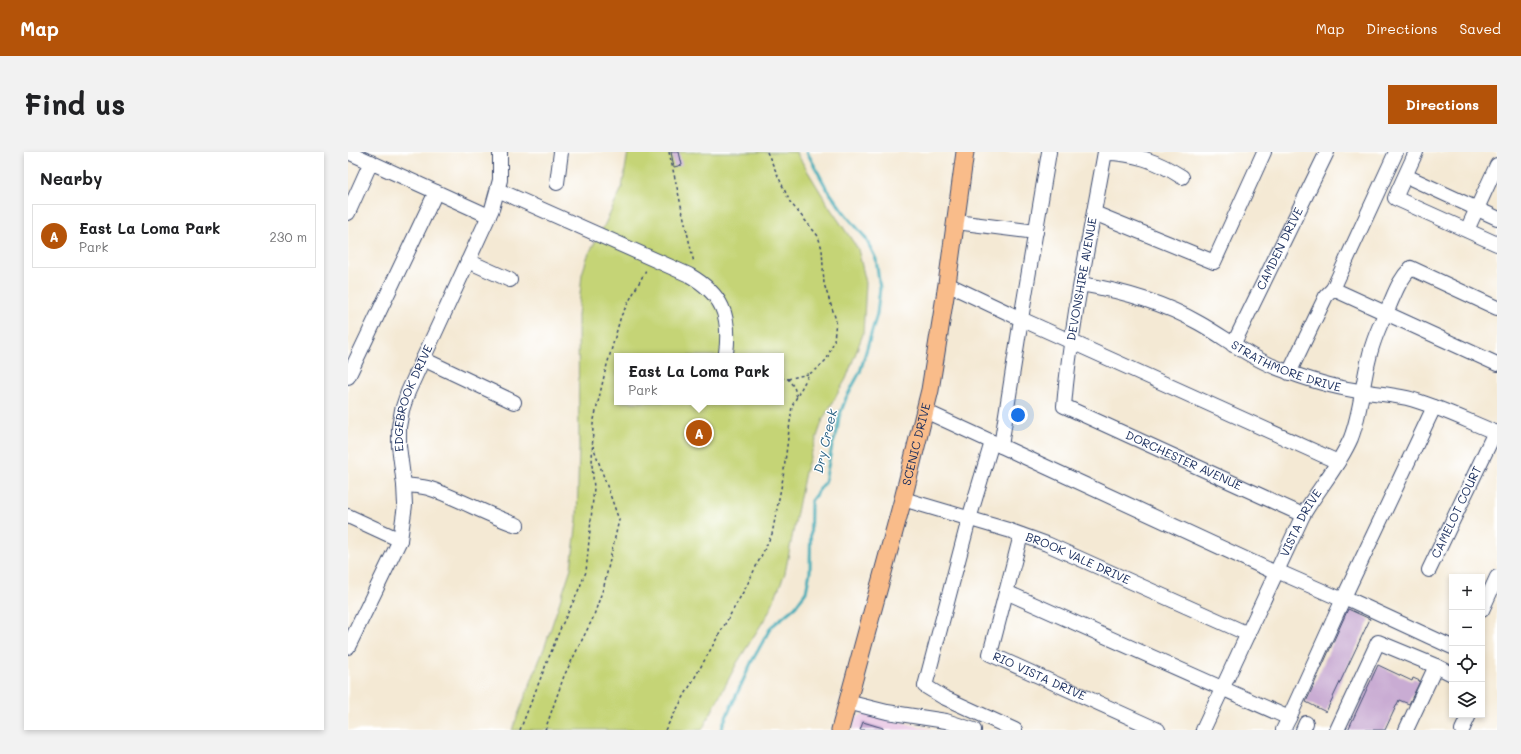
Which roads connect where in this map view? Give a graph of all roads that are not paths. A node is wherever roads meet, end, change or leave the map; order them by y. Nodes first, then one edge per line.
1 (348, 152) edge
2 (561, 152) edge
3 (965, 152) edge
4 (1049, 152) edge
5 (1264, 152) edge
6 (1327, 152) edge
7 (1396, 152) edge
8 (1416, 152) edge
9 (498, 153) edge
10 (1105, 153) edge
11 (371, 162) junction
12 (1497, 165) edge
13 (1406, 176) junction
14 (1182, 177) dead end
15 (557, 183) dead end
16 (498, 190) junction
17 (436, 192) junction
18 (1477, 209) junction
19 (348, 213) edge
20 (1094, 213) junction
21 (489, 216) junction
22 (1497, 218) edge
23 (956, 222) junction
24 (1468, 230) junction
25 (1036, 232) junction
26 (1497, 244) edge
27 (468, 261) junction
28 (510, 280) dead end
29 (947, 284) junction
30 (1081, 284) junction
31 (1333, 289) junction
32 (1497, 308) edge
33 (1385, 312) junction
34 (1022, 319) junction
35 (1071, 342) junction
36 (1233, 345) junction
37 (726, 353) dead end
38 (423, 359) junction
39 (1497, 364) edge
40 (1289, 373) junction
41 (348, 377) edge
42 (1362, 391) junction
43 (514, 402) dead end
44 (1064, 406) joint
45 (1434, 407) junction
46 (925, 411) junction
47 (1496, 433) edge
48 (997, 444) junction
49 (1338, 462) junction
50 (404, 485) junction
51 (903, 499) junction
52 (1303, 515) junction
53 (348, 516) edge
54 (969, 520) junction
55 (517, 526) dead end
56 (1021, 534) junction
57 (400, 540) junction
58 (1429, 570) dead end
59 (1277, 572) junction
60 (1497, 577) edge
61 (1006, 592) junction
62 (1344, 598) junction
63 (1485, 603) edge
64 (1248, 634) junction
65 (1450, 646) edge
66 (348, 647) edge
67 (1436, 666) junction
68 (1449, 672) edge
69 (1222, 688) junction
70 (848, 702) junction
71 (1468, 718) edge
72 (1286, 724) edge
73 (840, 730) edge
74 (974, 730) edge
75 (1015, 730) edge
76 (1158, 730) edge
77 (1203, 730) edge
78 (1337, 730) edge
79 (1406, 730) edge
80 (1462, 730) edge

1 - 11 street
2 - 15 street
3 - 23 main road, SCENIC DRIVE
4 - 25 street
5 - 20 street
6 - 36 street, CAMDEN DRIVE
7 - 31 street
8 - 13 street
9 - 16 street, EDGEBROOK DRIVE
10 - 14 street
10 - 20 street, DEVONSHIRE AVENUE
11 - 17 street
11 - 19 street
12 - 18 street
13 - 18 street
13 - 24 street
16 - 21 street, EDGEBROOK DRIVE
16 - 37 street
17 - 21 street
17 - 41 street
18 - 22 street
18 - 24 street
20 - 30 street, DEVONSHIRE AVENUE
21 - 27 street, EDGEBROOK DRIVE
23 - 25 street
23 - 29 main road, SCENIC DRIVE
24 - 26 street
25 - 34 street
27 - 28 street
27 - 38 street, EDGEBROOK DRIVE
29 - 34 street
29 - 46 main road, SCENIC DRIVE
30 - 35 street, DEVONSHIRE AVENUE
30 - 36 street, STRATHMORE DRIVE
31 - 33 street
31 - 40 street
32 - 33 street, VISTA DRIVE
33 - 39 street
33 - 42 street, VISTA DRIVE
34 - 35 street
34 - 48 street
35 - 44 street, DEVONSHIRE AVENUE
35 - 49 street
36 - 40 street, STRATHMORE DRIVE
38 - 43 street
38 - 50 street, EDGEBROOK DRIVE
40 - 42 street, STRATHMORE DRIVE
42 - 45 street, STRATHMORE DRIVE
42 - 49 street, VISTA DRIVE
44 - 52 street, DORCHESTER AVENUE
45 - 47 street, STRATHMORE DRIVE
45 - 62 street
46 - 48 street
46 - 51 main road, SCENIC DRIVE
47 - 58 street, CAMELOT COURT
48 - 54 street
48 - 59 street
49 - 52 street, VISTA DRIVE
50 - 55 street
50 - 57 street, EDGEBROOK DRIVE
51 - 54 street, BROOK VALE DRIVE
51 - 70 main road, SCENIC DRIVE
52 - 59 street, VISTA DRIVE
53 - 57 street
54 - 56 street, BROOK VALE DRIVE
54 - 75 street
56 - 61 street, RIO VISTA DRIVE
56 - 64 street, BROOK VALE DRIVE
57 - 66 street, EDGEBROOK DRIVE
59 - 62 street
59 - 64 street, VISTA DRIVE
60 - 63 street
61 - 69 street
61 - 76 street, RIO VISTA DRIVE
62 - 65 street
62 - 72 street
64 - 69 street, VISTA DRIVE
67 - 68 street
67 - 78 street
67 - 79 street
69 - 72 street
69 - 77 street, VISTA DRIVE
70 - 73 main road, SCENIC DRIVE
70 - 74 street
71 - 80 street

